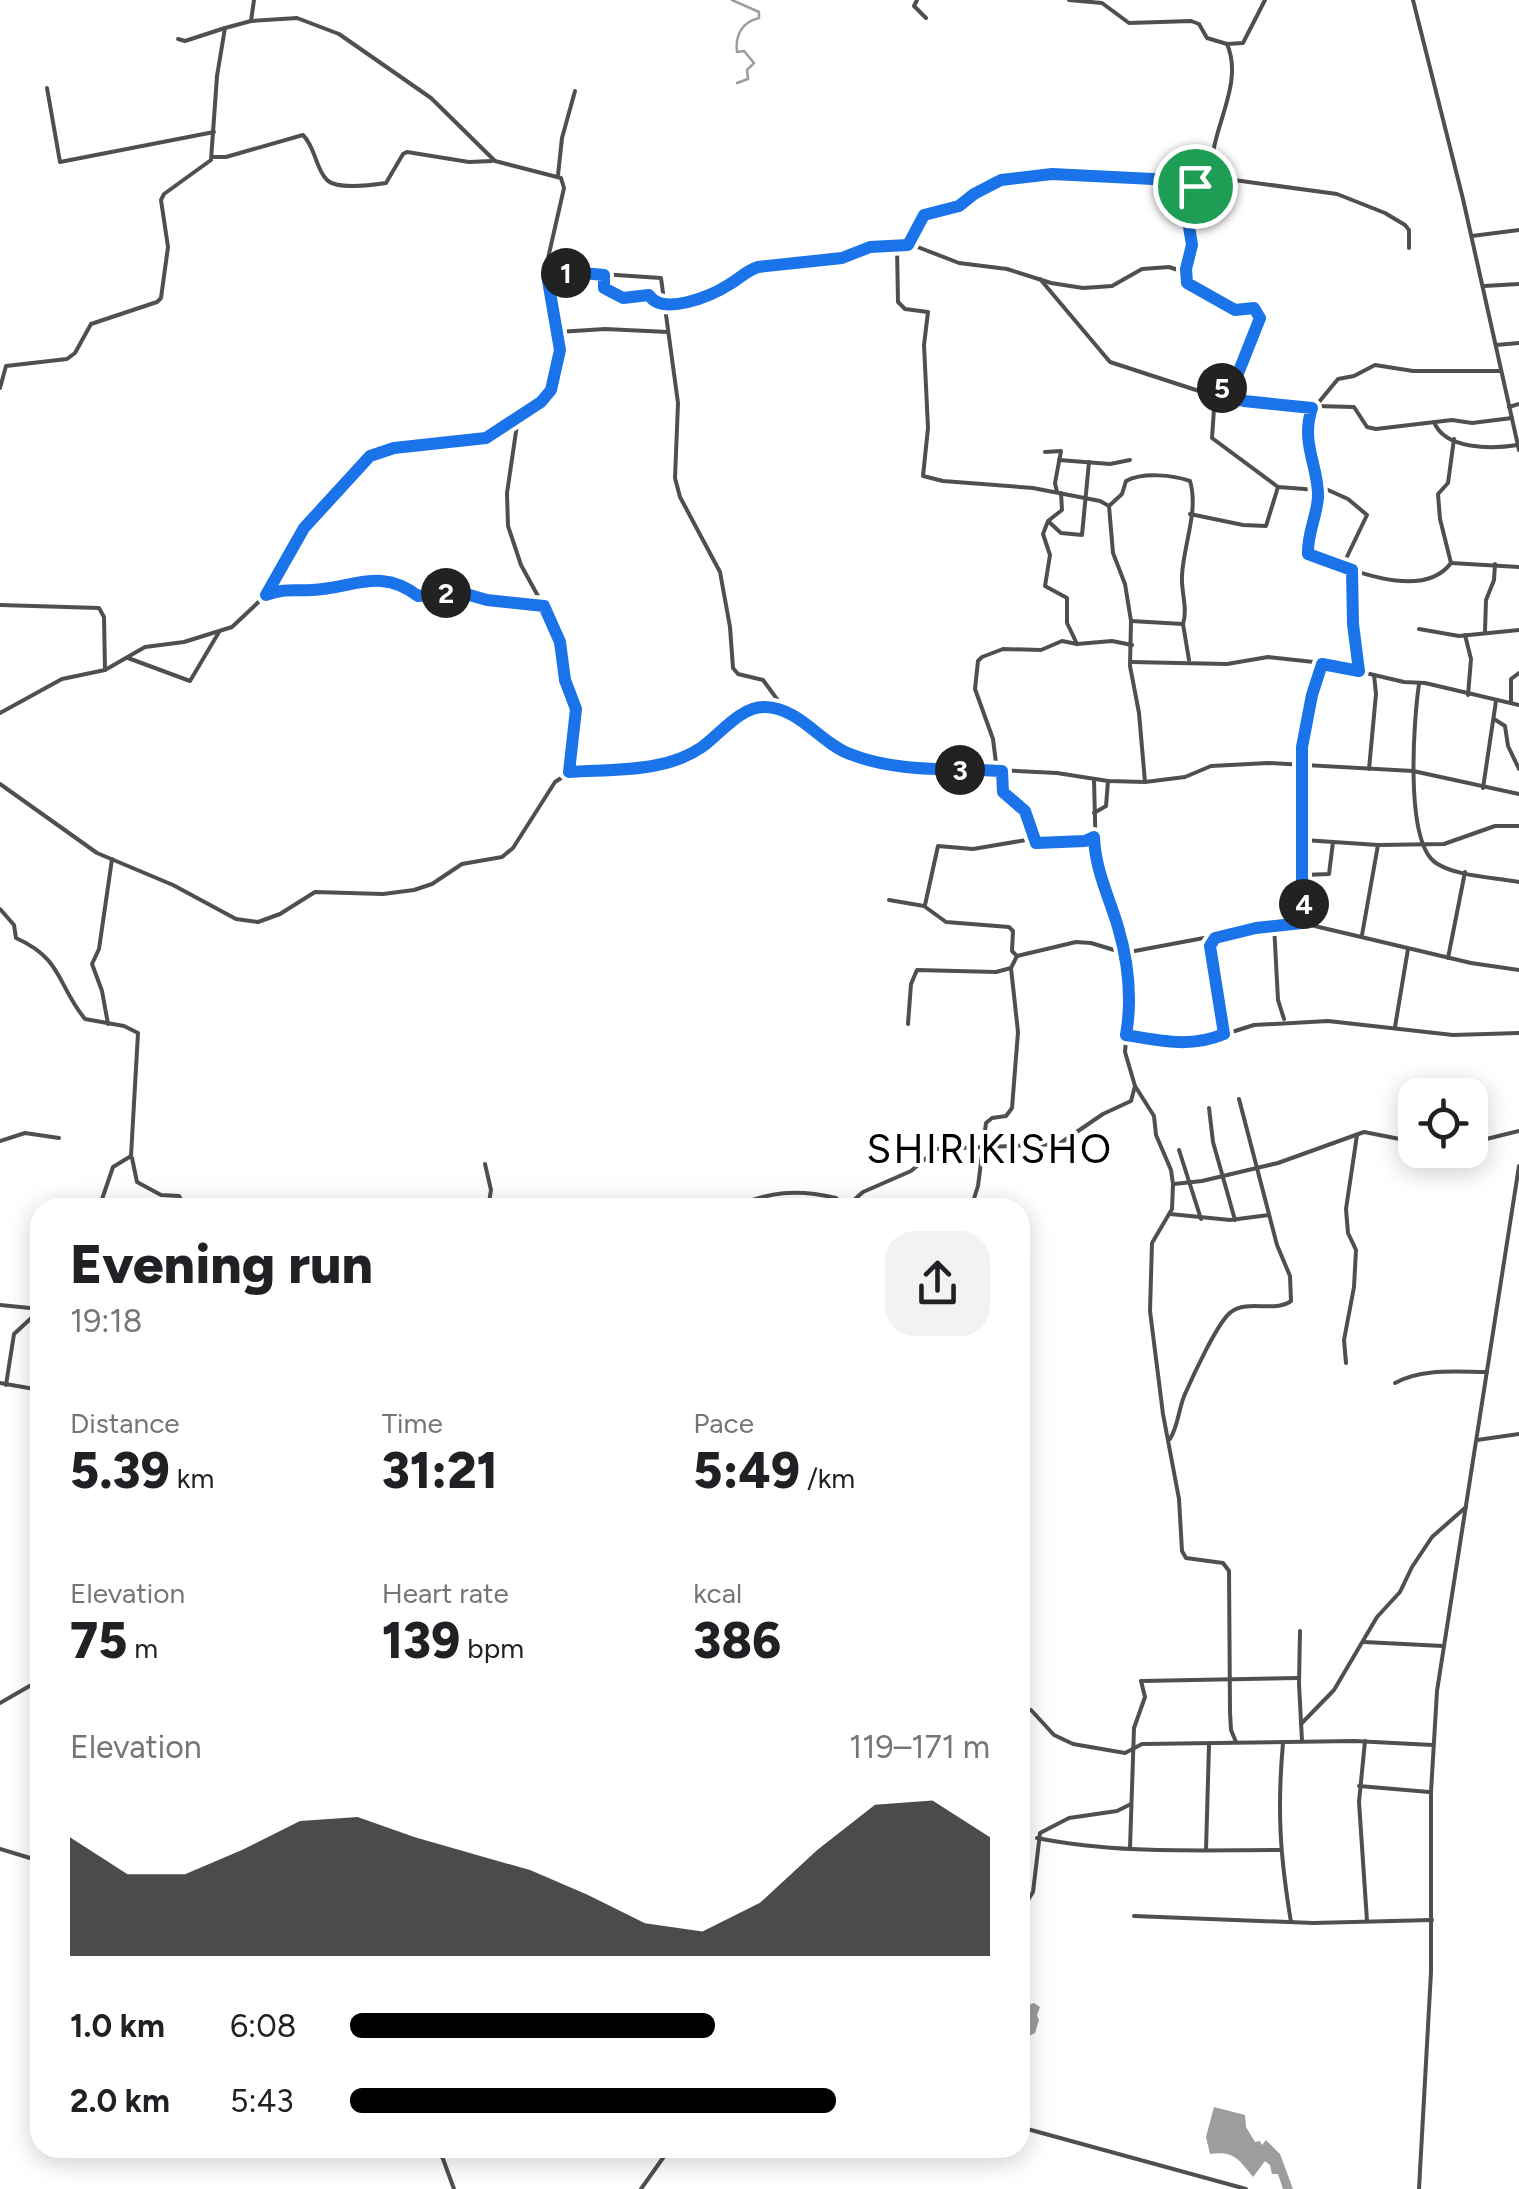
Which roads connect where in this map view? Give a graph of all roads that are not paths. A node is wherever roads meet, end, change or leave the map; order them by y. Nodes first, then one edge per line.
1 (254, 0) edge
2 (917, 0) edge
3 (1068, 0) edge
4 (1264, 0) edge
5 (1413, 0) edge
6 (926, 18) dead end
7 (251, 21) junction
8 (225, 28) junction
9 (178, 39) dead end
10 (1227, 44) junction
11 (47, 88) dead end
12 (574, 91) dead end
13 (214, 132) junction
14 (212, 157) junction
15 (495, 161) junction
16 (1212, 172) junction
17 (558, 176) junction
18 (1195, 186) junction
19 (1519, 230) edge
20 (1472, 236) junction
21 (908, 245) junction
22 (897, 247) junction
23 (1409, 248) dead end
24 (1186, 273) junction
25 (547, 275) junction
26 (604, 275) junction
27 (1040, 279) junction
28 (1519, 284) edge
29 (1484, 286) junction
30 (664, 306) junction
31 (558, 332) junction
32 (668, 332) junction
33 (1519, 342) edge
34 (1496, 345) junction
35 (1500, 371) junction
36 (0, 388) edge
37 (1212, 393) junction
38 (1519, 404) edge
39 (1509, 406) junction
40 (1313, 407) junction
41 (518, 417) junction
42 (1512, 418) junction
43 (1434, 422) junction
44 (1454, 440) junction
45 (1518, 447) edge
46 (1045, 452) dead end
47 (1060, 460) junction
48 (1130, 460) dead end
49 (1090, 462) junction
50 (1278, 487) junction
51 (1318, 487) junction
52 (1058, 492) junction
53 (1085, 499) junction
54 (1108, 506) junction
55 (1190, 514) junction
56 (1048, 522) junction
57 (1450, 563) junction
58 (1495, 564) junction
59 (1343, 565) junction
60 (1519, 567) edge
61 (1352, 570) junction
62 (266, 595) junction
63 (0, 605) edge
64 (544, 606) junction
65 (1131, 621) junction
66 (1183, 624) junction
67 (1419, 629) dead end
68 (1519, 630) edge
69 (1485, 631) junction
70 (219, 632) junction
71 (1465, 636) junction
72 (1077, 644) junction
73 (1132, 646) junction
74 (128, 658) junction
75 (1130, 662) junction
76 (1191, 662) junction
77 (1322, 664) junction
78 (105, 670) junction
79 (1359, 671) junction
80 (1519, 673) edge
81 (1374, 675) junction
82 (1419, 682) junction
83 (1468, 695) junction
84 (1496, 701) junction
85 (1511, 703) junction
86 (1519, 705) edge
87 (786, 711) junction
88 (0, 713) edge
89 (1494, 719) junction
90 (1302, 765) junction
91 (1370, 769) junction
92 (1519, 769) edge
93 (999, 771) junction
94 (1413, 771) junction
95 (569, 772) junction
96 (1094, 778) junction
97 (1108, 781) junction
98 (1145, 782) junction
99 (0, 784) edge
100 (1483, 788) junction
101 (1519, 792) edge
102 (1094, 812) junction
103 (1519, 826) edge
104 (1094, 837) junction
105 (1032, 840) junction
106 (1304, 840) junction
107 (1334, 842) junction
108 (1424, 845) junction
109 (1378, 846) junction
110 (112, 859) junction
111 (1465, 872) junction
112 (1304, 876) junction
113 (1519, 882) edge
114 (890, 900) dead end
115 (924, 906) junction
116 (0, 909) edge
117 (1302, 923) junction
118 (1274, 925) junction
119 (1362, 936) junction
120 (1215, 938) junction
121 (1206, 939) junction
122 (1210, 946) junction
123 (1408, 949) junction
124 (1124, 953) junction
125 (1016, 956) junction
126 (1448, 958) junction
127 (1011, 968) junction
128 (1519, 970) edge
129 (1285, 1022) junction
130 (108, 1024) junction
131 (908, 1024) dead end
132 (1394, 1027) junction
133 (1224, 1034) junction
134 (1519, 1034) edge
135 (1126, 1035) junction
136 (1135, 1086) junction
137 (1239, 1099) dead end
138 (1209, 1108) dead end
139 (1519, 1131) edge
140 (1357, 1135) junction
141 (59, 1138) dead end
142 (1398, 1139) edge
143 (1488, 1139) edge
144 (0, 1141) edge
145 (982, 1147) junction
146 (1178, 1150) dead end
147 (131, 1156) junction
148 (485, 1164) dead end
149 (1519, 1166) edge
150 (1256, 1168) junction
151 (1222, 1176) junction
152 (1189, 1182) junction
153 (1173, 1184) junction
154 (102, 1198) edge
155 (180, 1198) edge
156 (490, 1198) edge
157 (755, 1198) edge
158 (836, 1198) edge
159 (856, 1198) edge
160 (974, 1198) edge
161 (1169, 1214) junction
162 (1269, 1216) junction
163 (1200, 1219) junction
164 (1235, 1220) junction
165 (0, 1304) edge
166 (30, 1308) edge
167 (30, 1319) edge
168 (1346, 1363) dead end
169 (1488, 1372) junction
170 (1395, 1383) dead end
171 (3, 1384) edge
172 (30, 1388) edge
173 (1519, 1434) edge
174 (1169, 1440) junction
175 (1477, 1440) junction
176 (1466, 1507) junction
177 (1300, 1632) dead end
178 (1364, 1642) junction
179 (1443, 1646) junction
180 (1299, 1678) junction
181 (1229, 1680) junction
182 (30, 1686) edge
183 (0, 1703) edge
184 (1030, 1710) edge
185 (1301, 1724) junction
186 (1302, 1741) junction
187 (1366, 1741) junction
188 (1236, 1742) junction
189 (1283, 1743) junction
190 (1209, 1744) junction
191 (1433, 1745) junction
192 (1134, 1750) junction
193 (1360, 1786) junction
194 (1430, 1792) junction
195 (1131, 1804) junction
196 (1037, 1838) junction
197 (1130, 1848) junction
198 (0, 1849) edge
199 (1206, 1850) junction
200 (1279, 1850) junction
201 (30, 1858) edge
202 (1030, 1897) edge
203 (1134, 1916) dead end
204 (1432, 1920) junction
205 (1291, 1922) junction
206 (1367, 1922) junction
207 (1030, 2130) edge
208 (443, 2158) edge
209 (663, 2158) edge
210 (454, 2189) edge
211 (641, 2189) edge
212 (1246, 2189) edge
213 (1420, 2189) edge

1 - 7 street
2 - 6 street
3 - 10 street
4 - 10 street
5 - 20 street
7 - 8 street
7 - 15 street
8 - 9 street
8 - 13 street
10 - 16 street
11 - 13 street
12 - 17 street
13 - 14 street
14 - 15 street
14 - 36 street
15 - 17 street
16 - 18 street
16 - 23 street
17 - 25 street
18 - 21 street
18 - 24 street
19 - 20 street
20 - 29 street
21 - 22 street
21 - 27 street
22 - 30 street
22 - 52 street
24 - 27 street
24 - 37 street
25 - 26 street
25 - 31 street
26 - 30 street
26 - 30 street
27 - 37 street
28 - 29 street
29 - 34 street
30 - 32 street
31 - 32 street
31 - 41 street
32 - 87 street
33 - 34 street
34 - 35 street
35 - 39 street
35 - 40 street
37 - 40 street
37 - 50 street
38 - 39 street
39 - 42 street
40 - 43 street
40 - 51 street
41 - 62 street
41 - 64 street
42 - 43 street
42 - 45 street
43 - 44 street
44 - 45 street
44 - 57 street
46 - 47 street
47 - 49 street
47 - 52 street
48 - 49 street
49 - 53 street
50 - 51 street
50 - 55 street
51 - 59 street
51 - 59 street
52 - 53 street
52 - 56 street
53 - 54 street
53 - 56 street
54 - 55 street
54 - 65 street
55 - 66 street
56 - 72 street
57 - 58 street
57 - 61 street
58 - 60 street
58 - 69 street
59 - 61 street
61 - 79 street
62 - 64 street
62 - 70 street
63 - 78 street
64 - 95 street
65 - 66 street
65 - 73 street
66 - 76 street
67 - 71 street
68 - 69 street
69 - 71 street
70 - 74 street
70 - 74 street
71 - 83 street
72 - 73 street
72 - 93 street
73 - 75 street
74 - 78 street
75 - 76 street
75 - 98 street
76 - 77 street
77 - 79 street
77 - 90 street
78 - 88 street
79 - 81 street
80 - 85 street
81 - 82 street
81 - 91 street
82 - 83 street
82 - 94 street
83 - 84 street
84 - 85 street
84 - 89 street
85 - 86 street
87 - 93 street
87 - 95 street
89 - 92 street
89 - 100 street
90 - 91 street
90 - 98 street
90 - 106 street
91 - 94 street
93 - 96 street
93 - 105 street
94 - 100 street
94 - 108 street
95 - 110 street
96 - 97 street
96 - 102 street
97 - 98 street
97 - 102 street
99 - 110 street
100 - 101 street
102 - 104 street
103 - 108 street
104 - 105 street
104 - 124 street
105 - 115 street
106 - 107 street
106 - 112 street
107 - 109 street
107 - 112 street
108 - 109 street
108 - 111 street
109 - 119 street
110 - 130 street
111 - 113 street
111 - 126 street
112 - 117 street
114 - 115 street
115 - 125 street
116 - 130 street
117 - 118 street
117 - 119 street
118 - 120 street
118 - 129 street
119 - 123 street
120 - 121 street
120 - 122 street
121 - 122 street
121 - 124 street
122 - 133 street
123 - 126 street
123 - 132 street
124 - 125 street
124 - 135 street
125 - 127 street
126 - 128 street
127 - 131 street
127 - 145 street
129 - 132 street
129 - 133 street
130 - 147 street
132 - 134 street
133 - 135 street
135 - 136 street
136 - 145 street
136 - 153 street
137 - 150 street
138 - 151 street
139 - 143 street
140 - 142 street
140 - 150 street
140 - 168 street
141 - 144 street
145 - 159 street
145 - 160 street
146 - 152 street
147 - 154 street
147 - 155 street
148 - 156 street
149 - 169 street
150 - 151 street
150 - 162 street
151 - 152 street
151 - 164 street
152 - 153 street
152 - 163 street
153 - 161 street
157 - 158 street
161 - 163 street
161 - 174 street
162 - 164 street
162 - 174 street
163 - 164 street
165 - 166 street
167 - 171 street
169 - 170 street
169 - 175 street
171 - 172 street
173 - 175 street
174 - 181 street
175 - 176 street
176 - 178 street
176 - 179 street
177 - 180 street
178 - 179 street
178 - 185 street
179 - 191 street
180 - 181 street
180 - 185 street
181 - 188 street
181 - 192 street
182 - 183 street
184 - 192 street
185 - 186 street
186 - 187 street
186 - 189 street
187 - 191 street
187 - 193 street
188 - 189 street
188 - 190 street
189 - 200 street
190 - 192 street
190 - 199 street
191 - 194 street
192 - 195 street
193 - 194 street
193 - 206 street
194 - 204 street
195 - 196 street
195 - 197 street
196 - 197 street
196 - 202 street
197 - 199 street
198 - 201 street
199 - 200 street
200 - 205 street
203 - 205 street
204 - 206 street
204 - 213 street
205 - 206 street
207 - 212 street
208 - 210 street
209 - 211 street

